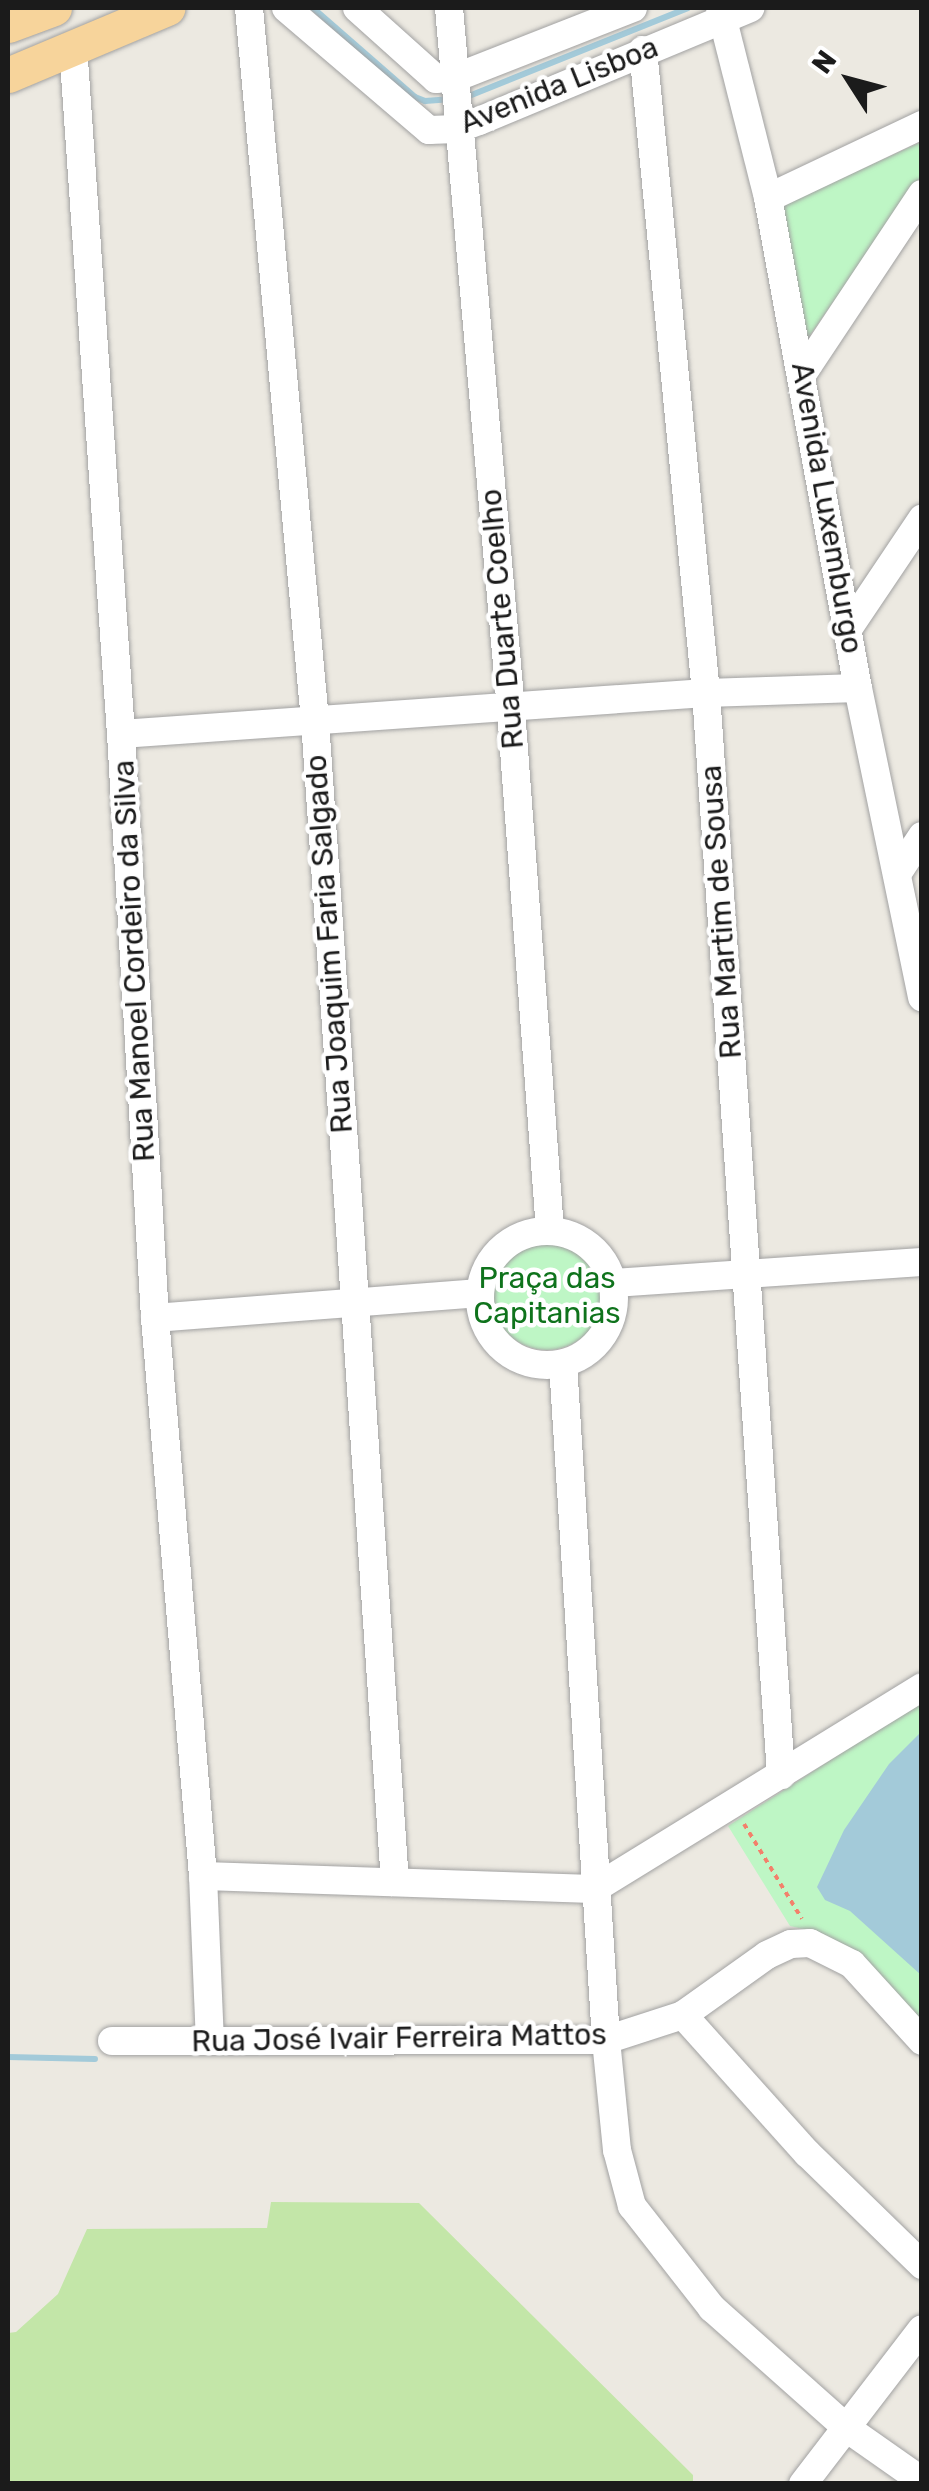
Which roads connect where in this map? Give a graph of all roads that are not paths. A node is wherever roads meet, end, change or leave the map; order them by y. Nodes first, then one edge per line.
1 (54, 8) edge
2 (166, 8) edge
3 (249, 8) edge
4 (286, 8) edge
5 (357, 8) edge
6 (449, 8) edge
7 (634, 8) edge
8 (750, 8) edge
9 (722, 14) edge
10 (8, 25) edge
11 (73, 46) junction
12 (643, 50) junction
13 (8, 75) edge
14 (456, 77) junction
15 (922, 125) edge
16 (458, 129) junction
17 (922, 194) edge
18 (768, 198) junction
19 (803, 373) junction
20 (922, 519) edge
21 (848, 629) junction
22 (858, 688) junction
23 (706, 693) junction
24 (511, 710) junction
25 (315, 721) junction
26 (121, 734) junction
27 (922, 836) edge
28 (898, 871) junction
29 (922, 997) edge
30 (550, 1230) junction
31 (922, 1262) edge
32 (746, 1277) junction
33 (613, 1283) junction
34 (479, 1293) junction
35 (352, 1304) junction
36 (155, 1318) junction
37 (563, 1364) junction
38 (922, 1687) edge
39 (781, 1775) junction
40 (202, 1876) junction
41 (395, 1882) junction
42 (594, 1889) junction
43 (683, 2015) junction
44 (210, 2040) junction
45 (606, 2040) junction
46 (112, 2041) dead end
47 (922, 2041) edge
48 (922, 2265) edge
49 (922, 2329) edge
50 (848, 2429) junction
51 (922, 2482) edge
52 (803, 2484) edge

1 - 10 main road
2 - 11 main road
3 - 25 street, Rua Joaquim Faria Salgado
4 - 16 street, Avenida Lisboa
5 - 14 street, Avenida Lisboa
6 - 14 street, Rua Duarte Coelho
7 - 14 street, Avenida Lisboa
8 - 9 street, Avenida Lisboa
9 - 12 street, Avenida Lisboa
9 - 18 street, Avenida Luxemburgo
11 - 13 main road
11 - 26 street, Rua Manoel Cordeiro da Silva
12 - 16 street, Avenida Lisboa
12 - 23 street, Rua Martim de Sousa
14 - 16 street, Rua Duarte Coelho
15 - 18 street
16 - 24 street, Rua Duarte Coelho
17 - 19 street
18 - 19 street, Avenida Luxemburgo
19 - 21 street, Avenida Luxemburgo
20 - 21 street
21 - 22 street, Avenida Luxemburgo
22 - 23 street
22 - 28 street, Avenida Luxemburgo
23 - 24 street
23 - 32 street, Rua Martim de Sousa
24 - 25 street
24 - 30 street, Rua Duarte Coelho
25 - 26 street
25 - 35 street, Rua Joaquim Faria Salgado
26 - 36 street, Rua Manoel Cordeiro da Silva
27 - 28 street
28 - 29 street, Avenida Luxemburgo
30 - 33 street
30 - 34 street
31 - 32 street
32 - 33 street
32 - 39 street, Rua Martim de Sousa
33 - 37 street
34 - 35 street
34 - 37 street
35 - 36 street
35 - 41 street, Rua Joaquim Faria Salgado
36 - 40 street, Rua Manoel Cordeiro da Silva
37 - 42 street
38 - 39 street
39 - 42 street
40 - 41 street
40 - 44 street, Rua Manoel Cordeiro da Silva
41 - 42 street
42 - 45 street
43 - 45 street, Rua José Ivair Ferreira Mattos
43 - 47 street, Rua José Ivair Ferreira Mattos
43 - 48 street
44 - 45 street, Rua José Ivair Ferreira Mattos
44 - 46 street, Rua José Ivair Ferreira Mattos
45 - 50 street
49 - 50 street
50 - 51 street
50 - 52 street

